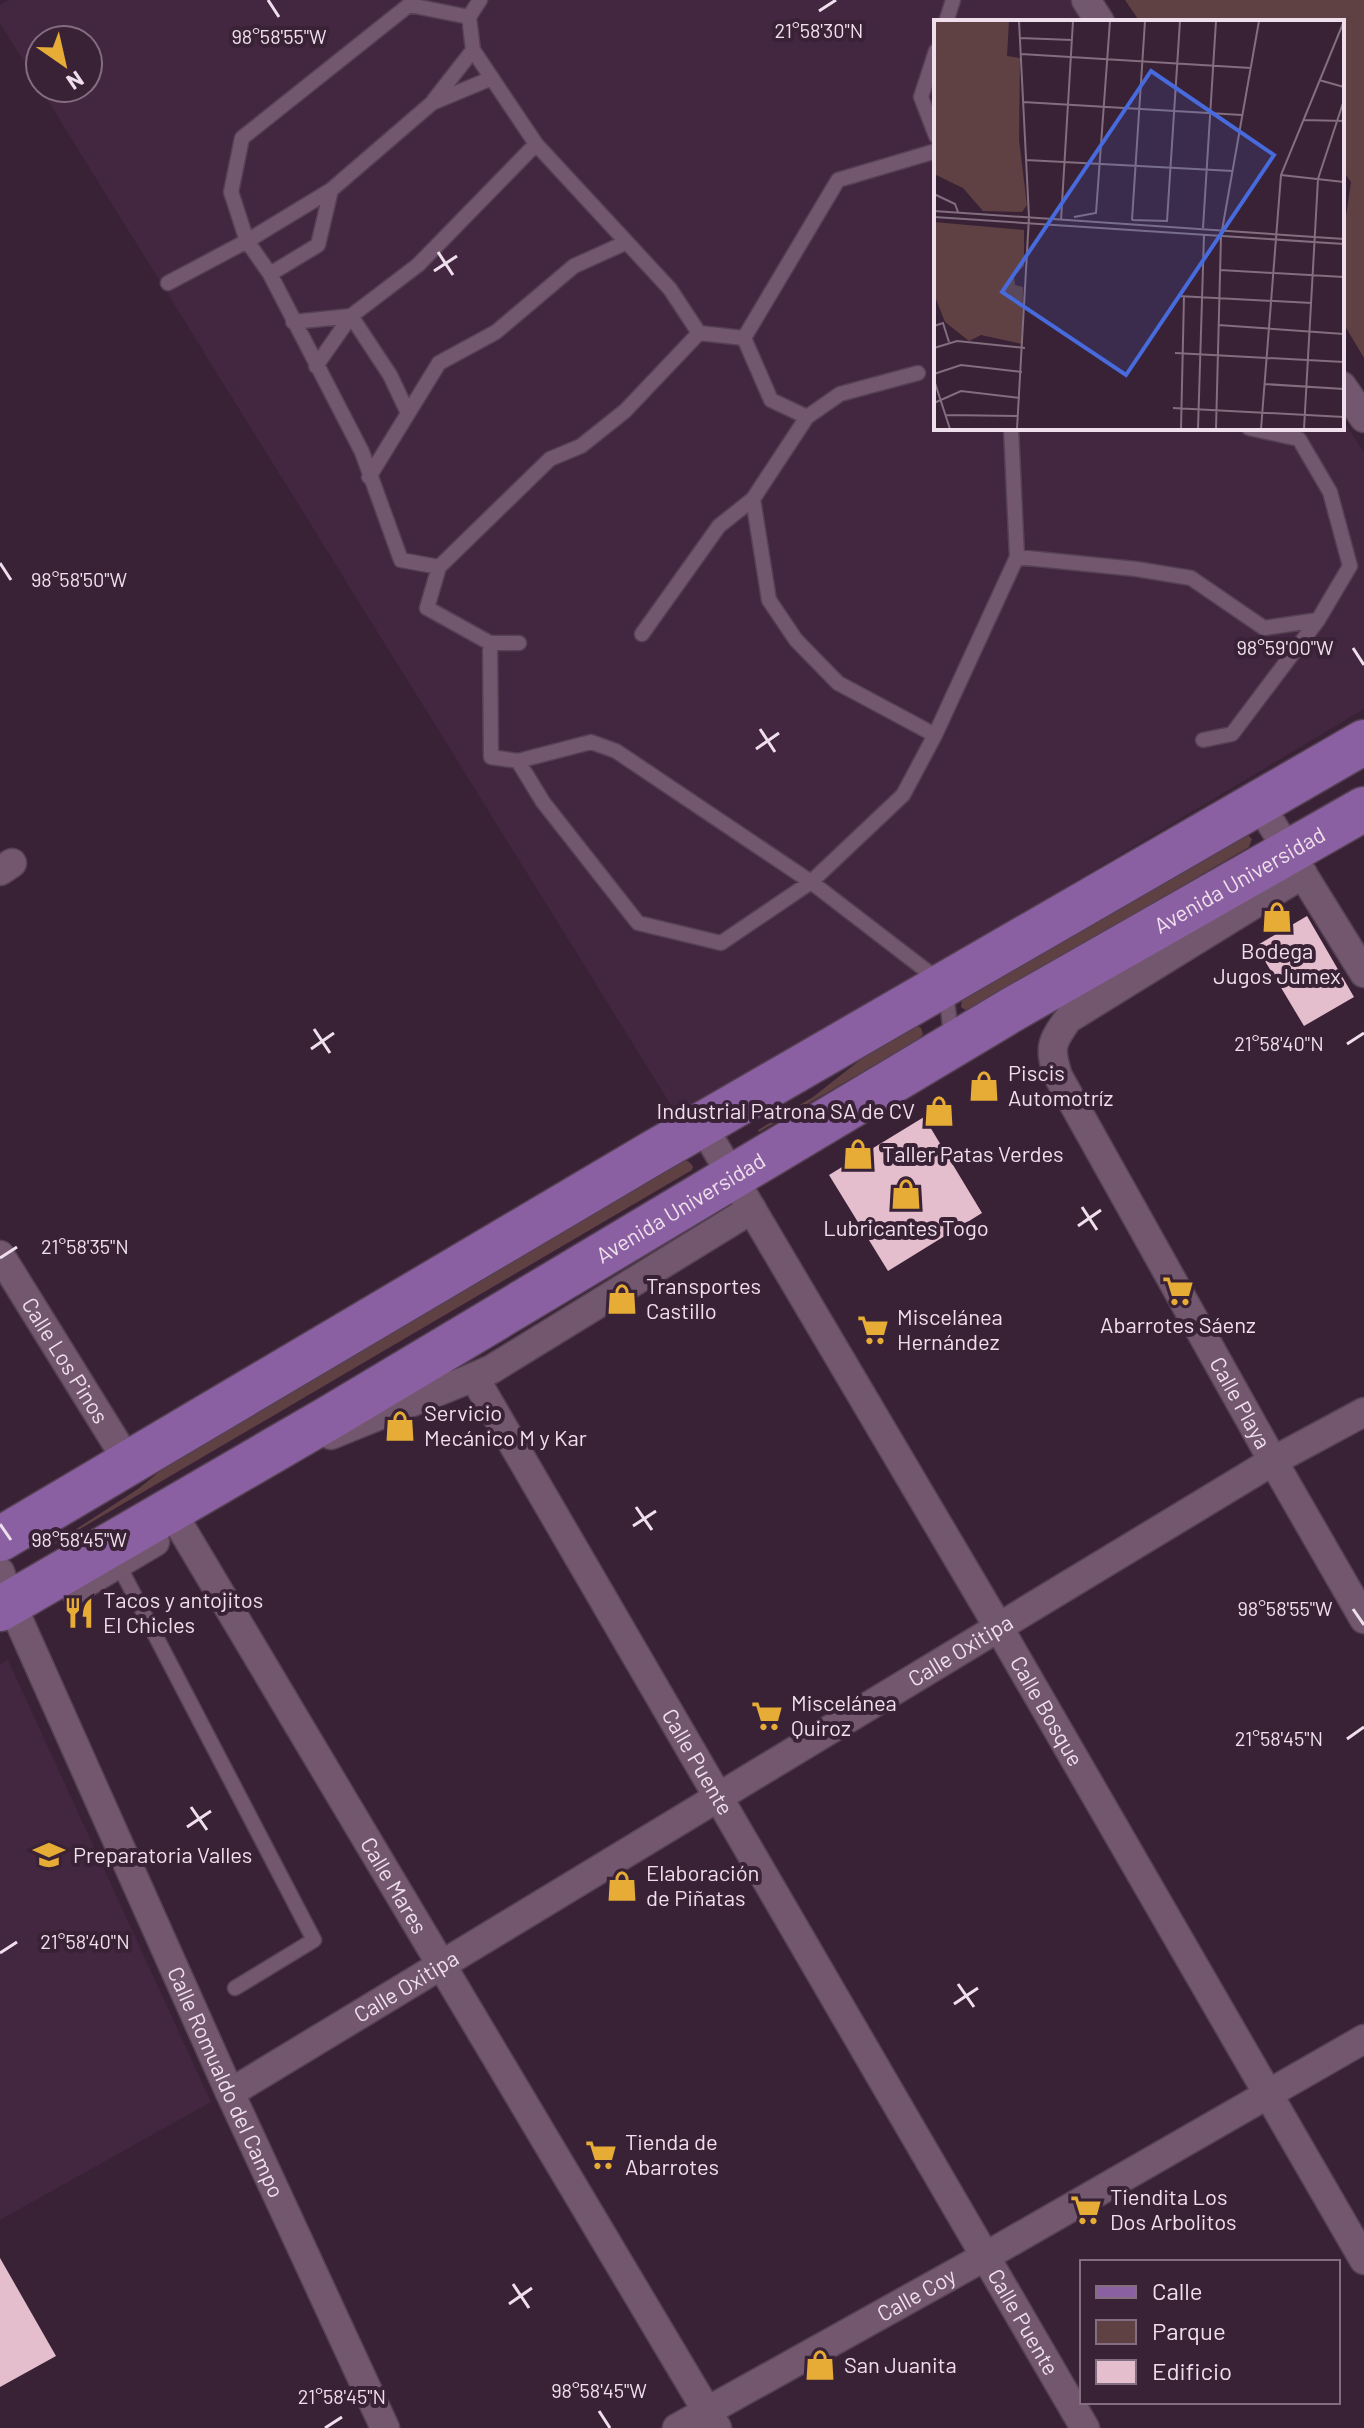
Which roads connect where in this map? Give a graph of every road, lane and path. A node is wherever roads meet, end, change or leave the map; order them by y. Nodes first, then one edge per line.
1 (480, 0) edge
2 (953, 0) edge
3 (1086, 0) edge
4 (469, 17) junction
5 (947, 20) edge
6 (1099, 20) edge
7 (473, 50) junction
8 (934, 57) edge
9 (492, 78) junction
10 (432, 103) junction
11 (934, 131) edge
12 (536, 144) junction
13 (934, 152) edge
14 (331, 190) junction
15 (247, 241) junction
16 (625, 243) junction
17 (270, 274) junction
18 (168, 283) dead end
19 (351, 316) junction
20 (293, 322) junction
21 (699, 333) junction
22 (744, 338) junction
23 (316, 366) junction
24 (918, 373) dead end
25 (1344, 389) edge
26 (408, 413) junction
27 (807, 417) junction
28 (1364, 418) edge
29 (1011, 430) edge
30 (1258, 430) edge
31 (369, 477) junction
32 (753, 499) junction
33 (1017, 557) junction
34 (439, 567) junction
35 (1318, 620) junction
36 (642, 634) dead end
37 (490, 643) junction
38 (519, 643) dead end
39 (935, 735) junction
40 (1203, 740) dead end
41 (1364, 742) edge
42 (518, 761) junction
43 (1258, 802) junction
44 (1364, 809) edge
45 (1296, 863) junction
46 (811, 882) junction
47 (1364, 973) edge
48 (945, 985) junction
49 (953, 1045) junction
50 (702, 1125) junction
51 (742, 1193) junction
52 (0, 1255) edge
53 (474, 1377) junction
54 (1364, 1412) edge
55 (1273, 1461) junction
56 (130, 1465) junction
57 (175, 1517) junction
58 (0, 1539) edge
59 (114, 1556) junction
60 (6, 1607) edge
61 (1364, 1619) edge
62 (999, 1628) junction
63 (718, 1797) junction
64 (441, 1966) junction
65 (235, 1988) dead end
66 (1364, 2039) edge
67 (230, 2093) junction
68 (1268, 2095) junction
69 (986, 2256) junction
70 (1364, 2260) edge
71 (712, 2419) edge
72 (385, 2428) edge
73 (677, 2428) edge
74 (1085, 2428) edge

1 - 4 lane
2 - 5 lane
3 - 6 street
4 - 7 lane
4 - 15 lane
7 - 9 lane
7 - 10 lane
8 - 11 lane
9 - 10 lane
9 - 12 lane
10 - 14 lane
12 - 16 lane
12 - 19 lane
13 - 22 lane
14 - 15 lane
14 - 17 lane
15 - 17 lane
15 - 18 lane
16 - 21 lane
16 - 26 lane
17 - 20 lane
19 - 20 lane
19 - 23 lane
19 - 26 lane
20 - 23 lane
21 - 22 lane
21 - 34 lane
22 - 27 lane
23 - 31 lane
24 - 27 lane
25 - 28 street
26 - 31 lane
27 - 32 lane
29 - 33 lane
30 - 35 lane
31 - 34 lane
32 - 36 lane
32 - 39 lane
33 - 35 lane
33 - 39 lane
34 - 37 lane
35 - 40 lane
37 - 38 lane
37 - 42 lane
39 - 46 lane
41 - 43 main road
42 - 46 lane
42 - 46 lane
43 - 45 street
43 - 48 main road
44 - 45 main road, Avenida Universidad
45 - 47 street
45 - 49 main road, Avenida Universidad
45 - 55 street, Calle Playa
46 - 48 lane
48 - 49 lane
48 - 50 main road
49 - 51 main road, Avenida Universidad
50 - 51 street, Calle Bosque
50 - 56 main road
51 - 53 street
51 - 57 main road, Avenida Universidad
51 - 62 street, Calle Bosque
52 - 56 street, Calle Los Pinos
53 - 57 street
53 - 63 street, Calle Puente
54 - 55 street, Calle Oxitipa
55 - 61 street, Calle Playa
55 - 62 street, Calle Oxitipa
56 - 58 main road
57 - 59 main road, Avenida Universidad
57 - 64 street, Calle Mares
59 - 60 main road, Avenida Universidad
59 - 65 lane
60 - 67 street, Calle Romualdo del Campo
62 - 63 street, Calle Oxitipa
62 - 68 street, Calle Bosque
63 - 64 street, Calle Oxitipa
63 - 69 street, Calle Puente
64 - 67 street, Calle Oxitipa
64 - 71 street, Calle Mares
66 - 68 street, Calle Coy
67 - 72 street, Calle Romualdo del Campo
68 - 69 street, Calle Coy
68 - 70 street, Calle Bosque
69 - 71 street, Calle Coy
69 - 74 street, Calle Puente
71 - 73 street, Calle Coy

